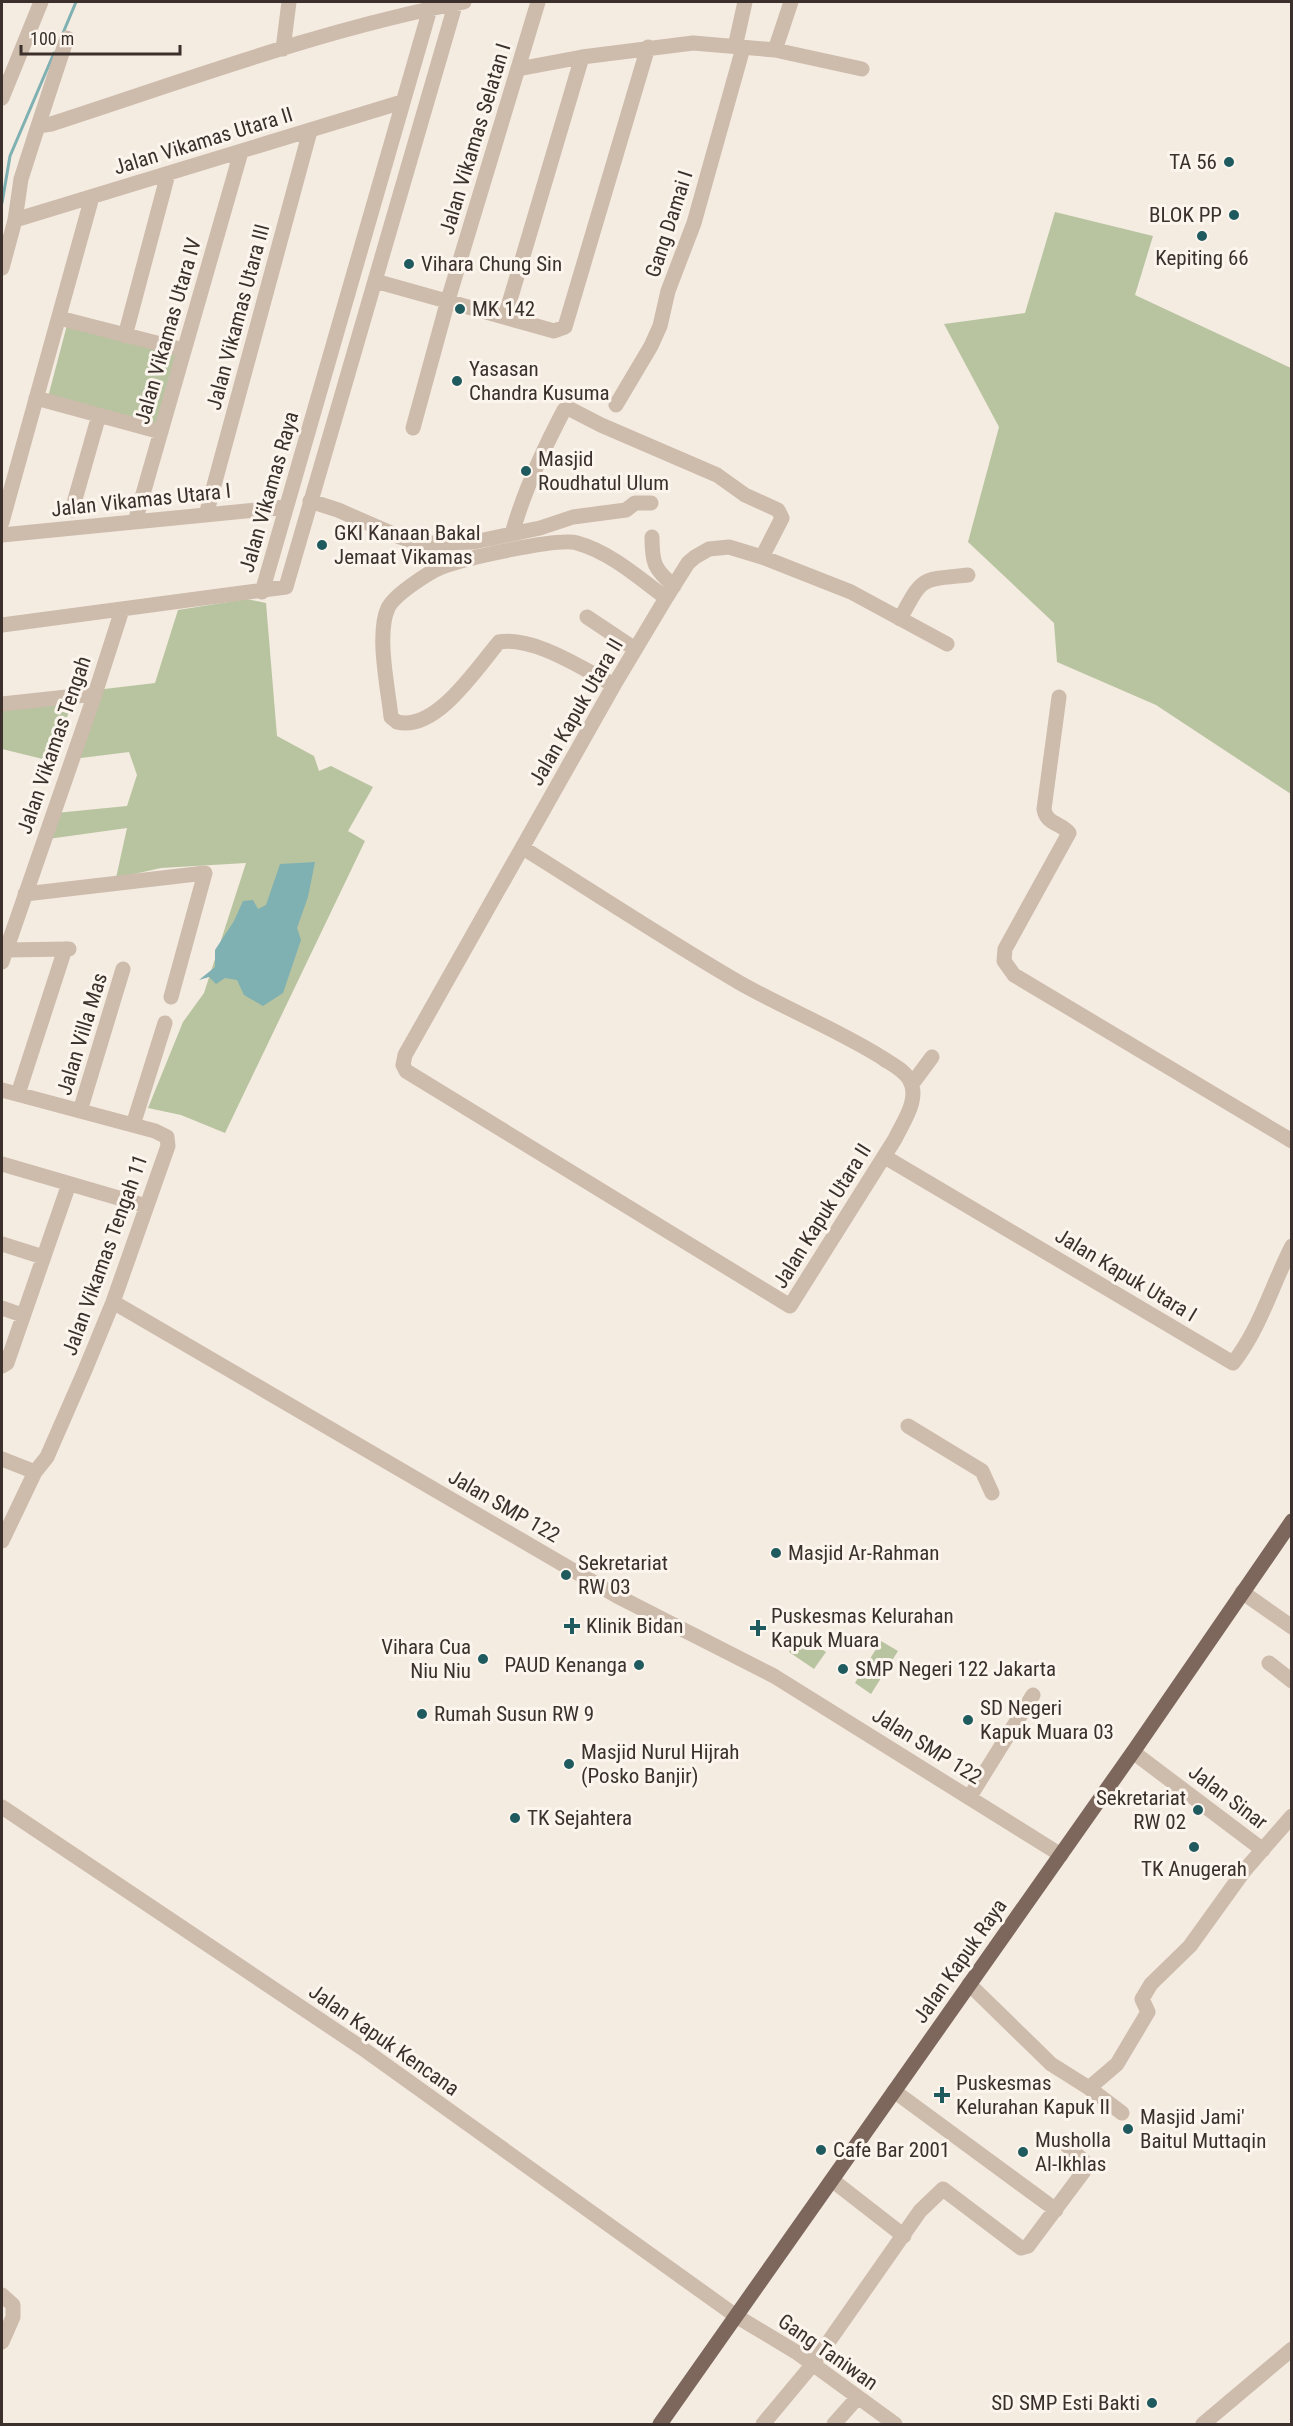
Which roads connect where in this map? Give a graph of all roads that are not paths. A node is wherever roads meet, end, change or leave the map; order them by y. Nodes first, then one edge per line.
1 (40, 2) edge
2 (289, 2) edge
3 (537, 2) edge
4 (745, 2) edge
5 (791, 2) edge
6 (447, 4) edge
7 (67, 38) dead end
8 (648, 47) junction
9 (739, 48) junction
10 (283, 49) junction
11 (775, 50) junction
12 (582, 57) junction
13 (518, 69) junction
14 (862, 69) dead end
15 (2, 98) edge
16 (402, 102) junction
17 (38, 126) junction
18 (310, 131) junction
19 (241, 152) junction
20 (168, 174) junction
21 (92, 197) junction
22 (15, 220) junction
23 (2, 268) edge
24 (375, 281) junction
25 (448, 300) junction
26 (506, 317) junction
27 (59, 318) junction
28 (125, 336) junction
29 (184, 350) junction
30 (36, 398) junction
31 (616, 405) dead end
32 (99, 416) junction
33 (413, 428) dead end
34 (161, 432) junction
35 (310, 501) junction
36 (651, 504) dead end
37 (285, 507) junction
38 (72, 510) dead end
39 (206, 515) junction
40 (2, 522) edge
41 (135, 522) junction
42 (512, 534) junction
43 (2, 535) edge
44 (652, 537) dead end
45 (762, 557) junction
46 (968, 575) dead end
47 (264, 591) junction
48 (670, 592) junction
49 (122, 610) junction
50 (587, 617) dead end
51 (900, 619) junction
52 (2, 625) edge
53 (947, 644) dead end
54 (635, 649) junction
55 (614, 685) junction
56 (95, 694) junction
57 (1059, 697) dead end
58 (2, 704) edge
59 (523, 848) junction
60 (25, 894) junction
61 (4, 956) edge
62 (123, 969) dead end
63 (171, 997) dead end
64 (165, 1023) dead end
65 (932, 1057) dead end
66 (912, 1084) junction
67 (2, 1090) edge
68 (18, 1094) junction
69 (80, 1111) junction
70 (133, 1125) junction
71 (1292, 1141) edge
72 (890, 1159) junction
73 (2, 1164) edge
74 (69, 1185) junction
75 (146, 1206) junction
76 (2, 1244) edge
77 (1292, 1246) edge
78 (42, 1257) junction
79 (113, 1302) junction
80 (2, 1308) edge
81 (22, 1315) junction
82 (4, 1365) edge
83 (908, 1426) dead end
84 (2, 1459) edge
85 (35, 1472) junction
86 (992, 1493) dead end
87 (1292, 1521) edge
88 (2, 1541) edge
89 (1242, 1592) junction
90 (1292, 1627) edge
91 (1269, 1663) dead end
92 (1292, 1681) edge
93 (1033, 1695) dead end
94 (1133, 1752) junction
95 (969, 1798) junction
96 (2, 1807) edge
97 (1292, 1816) edge
98 (1263, 1850) junction
99 (1060, 1855) junction
100 (969, 1984) junction
101 (1089, 2088) junction
102 (894, 2091) junction
103 (1122, 2113) dead end
104 (1062, 2141) dead end
105 (832, 2180) junction
106 (1056, 2210) junction
107 (904, 2236) junction
108 (2, 2295) edge
109 (736, 2316) junction
110 (2, 2342) edge
111 (1292, 2349) edge
112 (813, 2364) junction
113 (858, 2397) junction
114 (660, 2424) edge
115 (763, 2424) edge
116 (834, 2424) edge
117 (895, 2424) edge
118 (1203, 2424) edge

1 - 15 street
2 - 10 street
3 - 13 street, Jalan Vikamas Selatan I
4 - 9 street, Gang Damai I
5 - 11 street
6 - 10 street
6 - 16 street, Jalan Vikamas Raya
6 - 24 street, Jalan Vikamas Raya
7 - 17 street
8 - 9 street
8 - 12 street
8 - 26 street
9 - 11 street
9 - 31 street, Gang Damai I
10 - 17 street
11 - 14 street
12 - 13 street
12 - 26 street
13 - 25 street, Jalan Vikamas Selatan I
16 - 18 street, Jalan Vikamas Utara II
16 - 37 street, Jalan Vikamas Raya
17 - 22 street
18 - 19 street, Jalan Vikamas Utara II
18 - 39 street, Jalan Vikamas Utara III
19 - 20 street, Jalan Vikamas Utara II
19 - 29 street, Jalan Vikamas Utara IV
20 - 21 street, Jalan Vikamas Utara II
20 - 28 street
21 - 22 street, Jalan Vikamas Utara II
21 - 27 street
22 - 23 street
24 - 25 street
24 - 35 street, Jalan Vikamas Raya
25 - 26 street
25 - 33 street, Jalan Vikamas Selatan I
27 - 28 street
27 - 30 street
28 - 29 street
29 - 34 street, Jalan Vikamas Utara IV
30 - 32 street
30 - 40 street
32 - 34 street
32 - 38 street
34 - 41 street, Jalan Vikamas Utara IV
35 - 42 street
35 - 47 street, Jalan Vikamas Raya
36 - 42 street
37 - 39 street, Jalan Vikamas Utara I
37 - 47 street, Jalan Vikamas Raya
39 - 41 street, Jalan Vikamas Utara I
41 - 43 street, Jalan Vikamas Utara I
42 - 45 street
44 - 48 street
45 - 48 street, Jalan Kapuk Utara II
45 - 51 street, Jalan Kapuk Utara II
46 - 51 street
47 - 49 street
48 - 54 street, Jalan Kapuk Utara II
48 - 55 street
49 - 52 street
49 - 56 street, Jalan Vikamas Tengah
50 - 54 street
51 - 53 street, Jalan Kapuk Utara II
54 - 55 street, Jalan Kapuk Utara II
55 - 59 street, Jalan Kapuk Utara II
56 - 58 street
56 - 60 street, Jalan Vikamas Tengah
57 - 71 street
59 - 66 street
59 - 72 street, Jalan Kapuk Utara II
60 - 61 street, Jalan Vikamas Tengah
60 - 63 street
61 - 68 street
62 - 69 street, Jalan Villa Mas
64 - 70 street
65 - 66 street
66 - 72 street, Jalan Kapuk Utara II
67 - 68 street, Jalan Vikamas Tengah 11
68 - 69 street, Jalan Vikamas Tengah 11
69 - 70 street, Jalan Vikamas Tengah 11
70 - 75 street, Jalan Vikamas Tengah 11
72 - 77 street, Jalan Kapuk Utara I
73 - 74 street
74 - 75 street
74 - 78 street
75 - 79 street, Jalan Vikamas Tengah 11
76 - 78 street
78 - 81 street
79 - 85 street, Jalan Vikamas Tengah 11
79 - 95 street, Jalan SMP 122
80 - 81 street
81 - 82 street
83 - 86 street
84 - 85 street
85 - 88 street, Jalan Vikamas Tengah 11
87 - 89 main road, Jalan Kapuk Raya
89 - 90 street
89 - 94 main road, Jalan Kapuk Raya
91 - 92 street
93 - 95 street
94 - 98 street, Jalan Sinar
94 - 99 main road, Jalan Kapuk Raya
95 - 99 street, Jalan SMP 122
96 - 109 street, Jalan Kapuk Kencana
97 - 98 street, Jalan Sinar
98 - 101 street
99 - 100 main road, Jalan Kapuk Raya
100 - 101 street
100 - 102 main road, Jalan Kapuk Raya
101 - 103 street
102 - 105 main road, Jalan Kapuk Raya
102 - 106 street
104 - 106 street
105 - 107 street
105 - 109 main road, Jalan Kapuk Raya
106 - 107 street
107 - 112 street
108 - 110 street
109 - 112 street, Gang Taniwan
109 - 114 main road, Jalan Kapuk Raya
111 - 118 street
112 - 113 street, Gang Taniwan
112 - 115 street
113 - 116 street
113 - 117 street, Gang Taniwan

